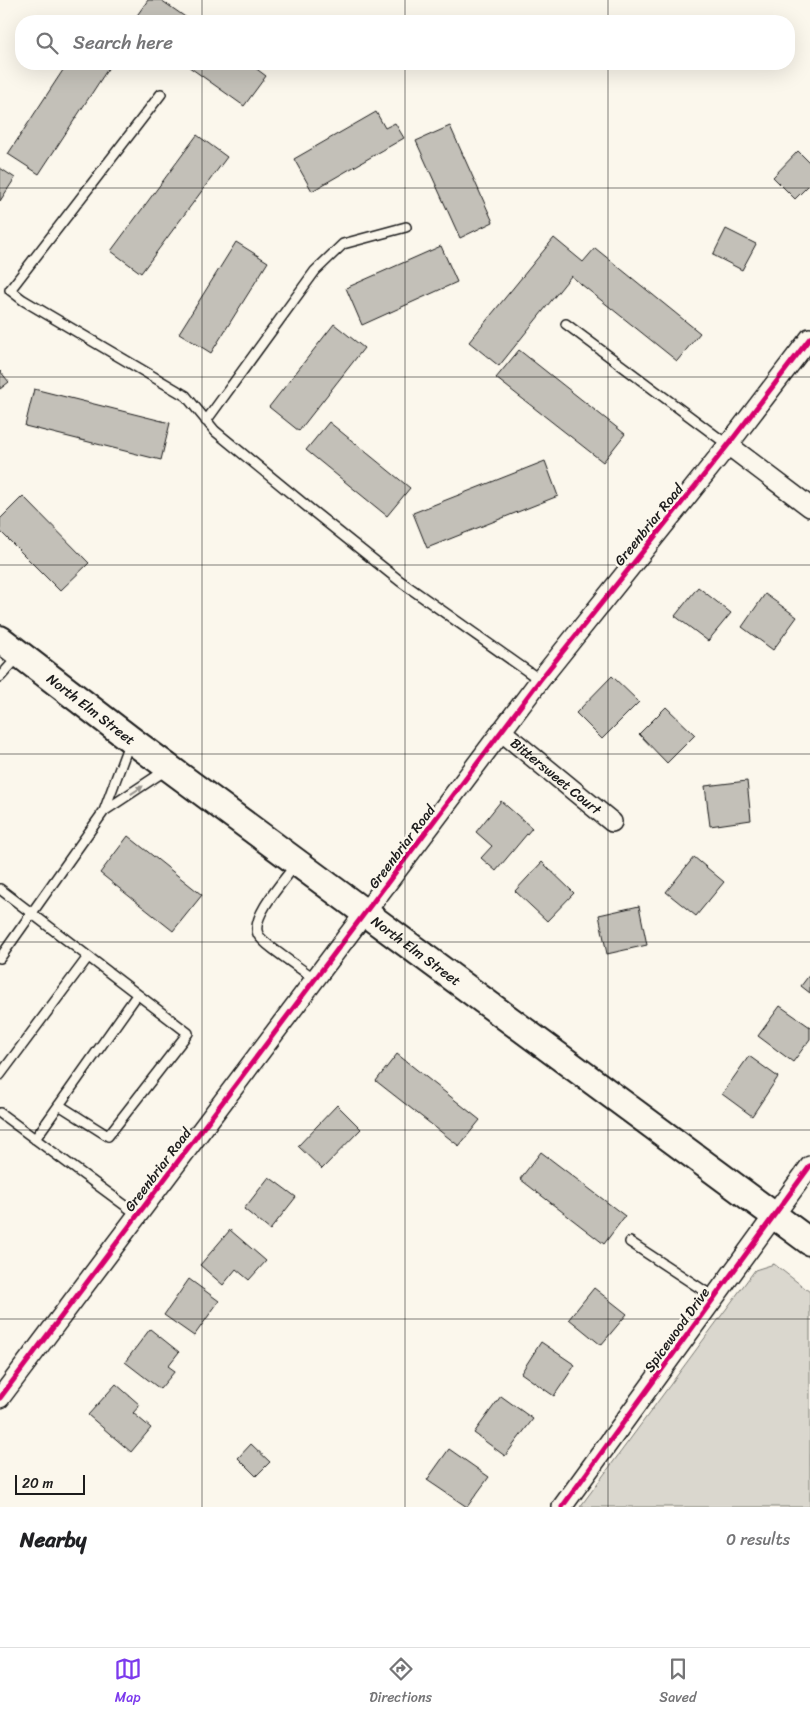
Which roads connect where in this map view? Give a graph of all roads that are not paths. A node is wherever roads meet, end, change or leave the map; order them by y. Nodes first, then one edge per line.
1 (160, 94) dead end
2 (406, 227) dead end
3 (566, 324) dead end
4 (810, 338) edge
5 (206, 421) junction
6 (728, 445) junction
7 (810, 507) edge
8 (10, 647) edge
9 (0, 677) edge
10 (540, 680) junction
11 (501, 731) junction
12 (130, 739) junction
13 (170, 768) junction
14 (104, 811) junction
15 (612, 822) dead end
16 (298, 862) junction
17 (0, 889) edge
18 (32, 913) junction
19 (367, 913) junction
20 (88, 957) junction
21 (0, 958) edge
22 (316, 980) junction
23 (137, 995) junction
24 (0, 1075) edge
25 (59, 1104) junction
26 (0, 1113) edge
27 (35, 1139) junction
28 (810, 1166) edge
29 (138, 1215) junction
30 (775, 1216) junction
31 (630, 1242) dead end
32 (810, 1242) edge
33 (715, 1298) junction
34 (0, 1398) edge
35 (562, 1507) edge

1 - 5 lane
2 - 5 lane
3 - 6 lane
4 - 6 street, Greenbriar Road
5 - 10 lane
6 - 7 street
6 - 10 street, Greenbriar Road
8 - 9 lane
8 - 12 main road, North Elm Street
10 - 11 street, Greenbriar Road
11 - 15 street, Bittersweet Court
11 - 19 street, Greenbriar Road
12 - 13 main road, North Elm Street
12 - 14 lane
14 -> 13 lane
13 - 16 main road, North Elm Street
14 - 18 lane
16 - 19 main road, North Elm Street
16 - 22 lane
17 - 18 lane
18 - 20 lane
18 - 21 lane
19 - 22 street, Greenbriar Road
19 - 30 main road, North Elm Street
20 - 23 lane
20 - 24 lane
22 - 29 street, Greenbriar Road
23 - 25 lane
23 - 25 lane
25 - 27 lane
26 - 27 lane
27 - 29 lane
28 - 30 street, Spicewood Drive
29 - 34 street, Greenbriar Road
30 - 32 main road, North Elm Street
30 - 33 street, Spicewood Drive
31 - 33 lane
33 - 35 street, Spicewood Drive

